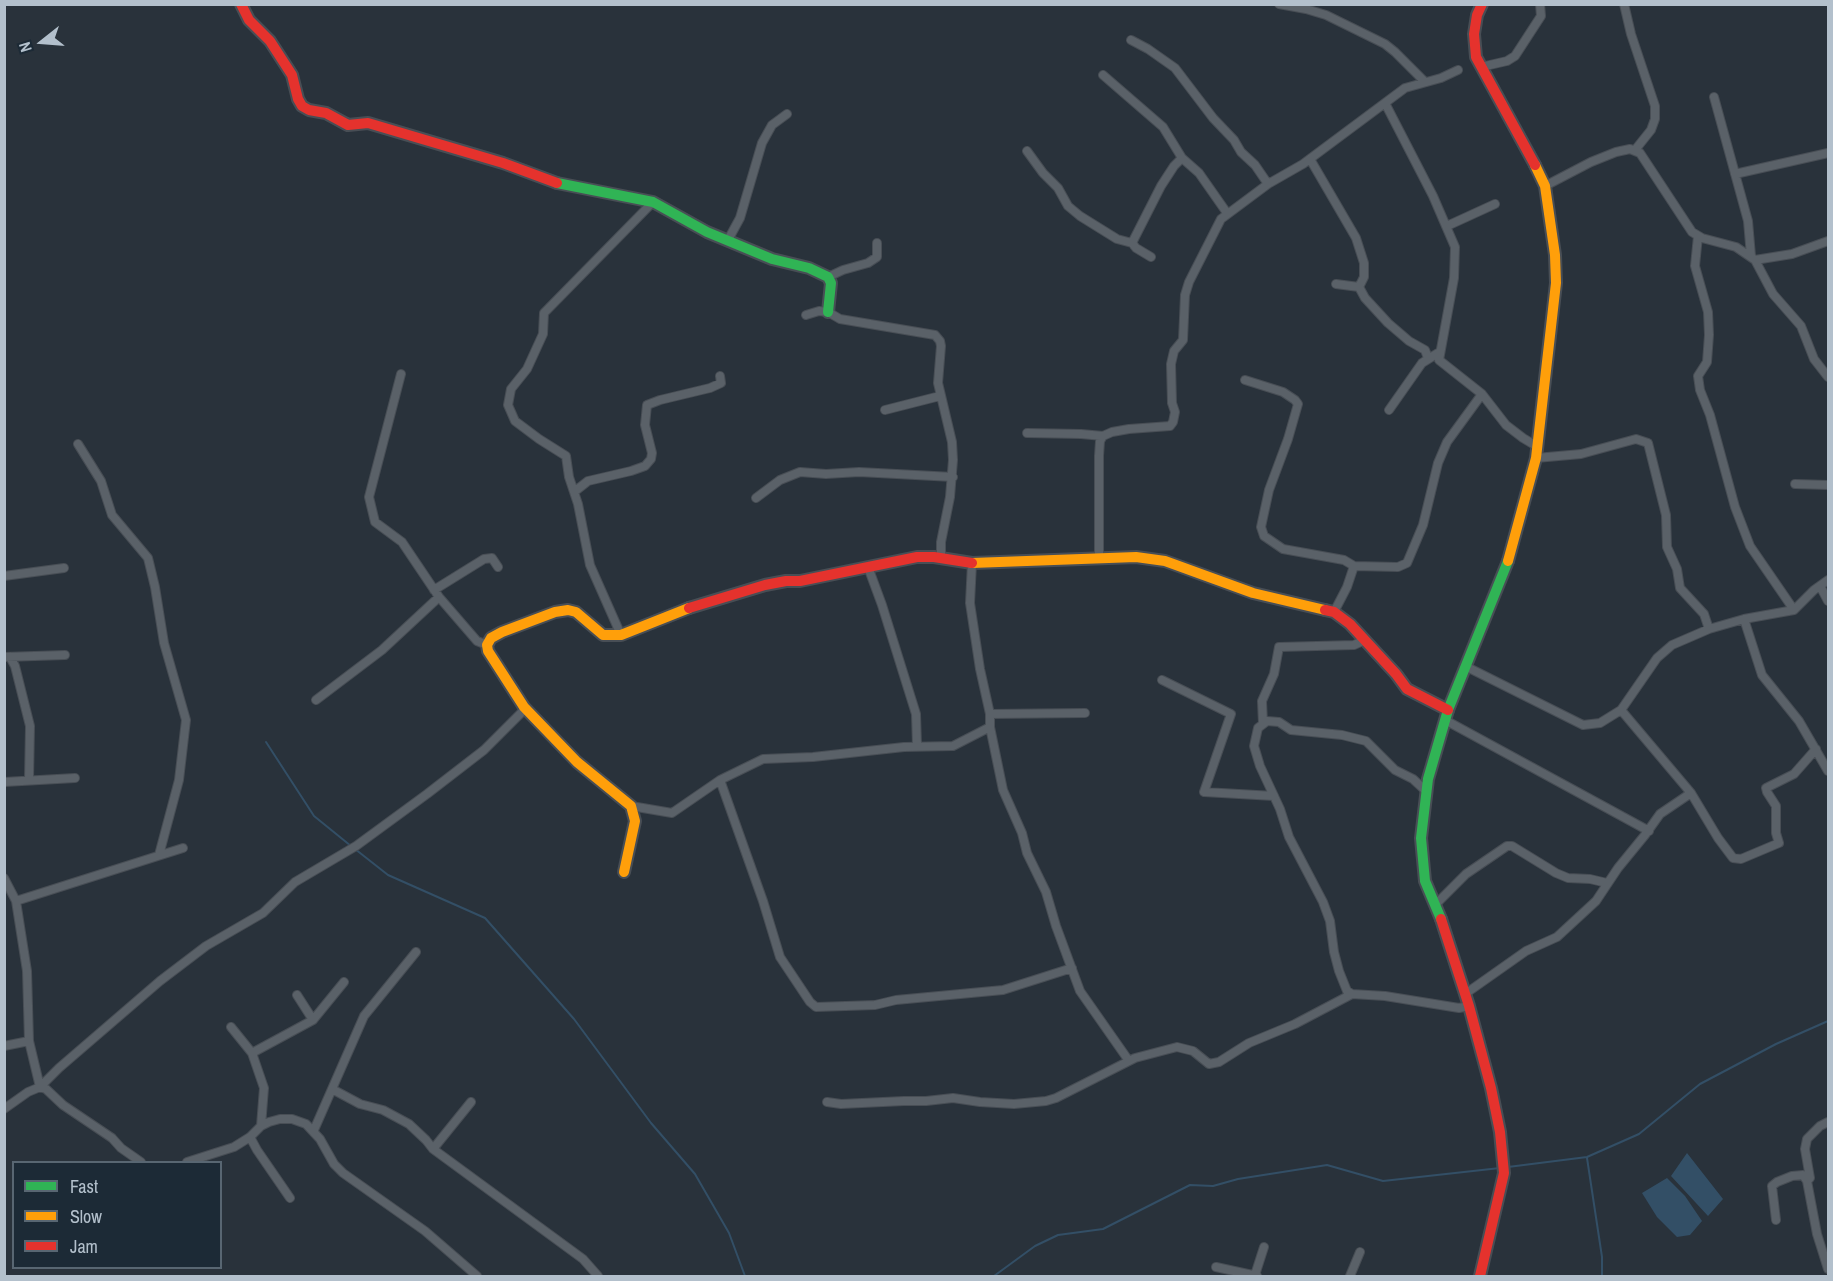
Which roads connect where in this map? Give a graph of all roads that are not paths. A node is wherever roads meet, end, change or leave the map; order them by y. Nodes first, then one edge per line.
1 (241, 4) edge
2 (1482, 4) edge
3 (1540, 4) edge
4 (1624, 4) edge
5 (1283, 5) edge
6 (1131, 40) dead end
7 (1481, 67) junction
8 (1458, 70) dead end
9 (1103, 75) dead end
10 (1424, 81) junction
11 (1714, 97) dead end
12 (1385, 103) junction
13 (787, 114) dead end
14 (1635, 150) junction
15 (1027, 151) dead end
16 (1828, 153) edge
17 (1182, 158) junction
18 (1310, 159) junction
19 (1735, 174) junction
20 (1268, 184) junction
21 (1545, 186) junction
22 (653, 202) junction
23 (1496, 204) dead end
24 (1227, 213) junction
25 (1447, 226) junction
26 (1698, 236) junction
27 (728, 240) junction
28 (1828, 241) edge
29 (877, 243) dead end
30 (1132, 243) junction
31 (1151, 257) dead end
32 (1753, 258) junction
33 (828, 277) junction
34 (1336, 284) dead end
35 (1359, 287) junction
36 (828, 312) junction
37 (806, 315) dead end
38 (1438, 353) junction
39 (1428, 358) junction
40 (401, 374) dead end
41 (720, 376) dead end
42 (1828, 377) edge
43 (1245, 380) dead end
44 (1482, 394) junction
45 (940, 396) junction
46 (885, 410) dead end
47 (1389, 410) dead end
48 (1027, 433) dead end
49 (1103, 436) junction
50 (78, 444) dead end
51 (1537, 453) junction
52 (953, 477) junction
53 (1795, 484) dead end
54 (1828, 485) edge
55 (574, 492) junction
56 (756, 498) dead end
57 (1099, 557) junction
58 (940, 558) junction
59 (972, 562) junction
60 (1354, 566) junction
61 (498, 567) dead end
62 (868, 567) junction
63 (64, 568) dead end
64 (4, 576) edge
65 (1828, 580) edge
66 (1820, 586) junction
67 (437, 594) junction
68 (1828, 601) edge
69 (1794, 610) junction
70 (1334, 612) junction
71 (1744, 619) junction
72 (1709, 629) junction
73 (621, 635) junction
74 (1365, 640) junction
75 (487, 645) junction
76 (65, 655) dead end
77 (7, 657) edge
78 (1465, 666) junction
79 (1162, 680) dead end
80 (316, 700) dead end
81 (524, 707) junction
82 (1621, 710) junction
83 (1085, 713) dead end
84 (990, 714) junction
85 (1446, 715) junction
86 (1263, 724) junction
87 (990, 727) junction
88 (917, 746) junction
89 (1816, 749) junction
90 (1828, 771) edge
91 (75, 778) dead end
92 (29, 780) junction
93 (720, 780) junction
94 (4, 782) edge
95 (1426, 791) junction
96 (1691, 793) junction
97 (1274, 796) junction
98 (631, 806) junction
99 (1649, 831) junction
100 (183, 848) dead end
101 (159, 855) junction
102 (624, 872) dead end
103 (4, 878) edge
104 (1607, 883) junction
105 (16, 901) junction
106 (1436, 904) junction
107 (416, 952) dead end
108 (1072, 968) junction
109 (344, 982) dead end
110 (1353, 994) junction
111 (1465, 994) junction
112 (297, 995) dead end
113 (1469, 1006) junction
114 (312, 1020) junction
115 (231, 1027) dead end
116 (29, 1041) junction
117 (4, 1046) edge
118 (252, 1053) junction
119 (1129, 1061) junction
120 (40, 1087) junction
121 (332, 1089) junction
122 (471, 1102) dead end
123 (827, 1102) dead end
124 (4, 1109) edge
125 (1828, 1122) edge
126 (261, 1126) junction
127 (314, 1130) junction
128 (250, 1137) junction
129 (432, 1149) junction
130 (140, 1161) edge
131 (191, 1161) edge
132 (1807, 1181) junction
133 (290, 1198) dead end
134 (1776, 1220) dead end
135 (1264, 1246) dead end
136 (1360, 1252) dead end
137 (1216, 1267) dead end
138 (1828, 1269) edge
139 (477, 1276) edge
140 (598, 1276) edge
141 (1256, 1276) edge
142 (1350, 1276) edge
143 (1480, 1276) edge

1 - 22 street
2 - 7 street
3 - 7 street
4 - 14 street
5 - 10 street
6 - 20 street
7 - 21 street
8 - 10 street
9 - 17 street
10 - 12 street
11 - 19 street
12 - 18 street
12 - 25 street
13 - 27 street
14 - 21 street
14 - 26 street
15 - 30 street
16 - 19 street
17 - 24 street
17 - 30 street
18 - 20 street
18 - 35 street
19 - 32 street
20 - 24 street
21 - 51 street
22 - 27 street
22 - 55 street
23 - 25 street
24 - 49 street
25 - 38 street
26 - 32 street
26 - 69 street
27 - 33 street
28 - 32 street
29 - 33 street
30 - 31 street
32 - 42 street
33 - 36 street
34 - 35 street
35 - 39 street
36 - 37 street
36 - 45 street
38 - 39 street
38 - 44 street
39 - 47 street
40 - 67 street
41 - 55 street
43 - 60 street
44 - 51 street
44 - 60 street
45 - 46 street
45 - 52 street
48 - 49 street
49 - 57 street
50 - 101 street
51 - 72 street
51 - 78 street
52 - 56 street
52 - 58 street
53 - 54 street
55 - 73 street
57 - 59 street
57 - 70 street
58 - 59 street
58 - 62 street
59 - 84 street
60 - 70 street
61 - 67 street
62 - 73 street
62 - 88 street
63 - 64 street
65 - 66 street
66 - 68 street
66 - 69 street
67 - 75 street
67 - 80 street
69 - 71 street
70 - 74 street
71 - 72 street
71 - 89 street
72 - 82 street
73 - 75 street
74 - 85 street
74 - 86 street
75 - 81 street
76 - 77 street
77 - 92 street
78 - 82 street
78 - 85 street
79 - 97 street
81 - 98 street
81 - 120 street
82 - 96 street
83 - 84 street
84 - 87 street
85 - 95 street
85 - 99 street
86 - 95 street
86 - 97 street
87 - 88 street
87 - 108 street
88 - 93 street
89 - 90 street
89 - 96 street
91 - 92 street
92 - 94 street
93 - 98 street
93 - 108 street
95 - 106 street
96 - 99 street
97 - 110 street
98 - 102 street
99 - 104 street
100 - 101 street
101 - 105 street
103 - 105 street
104 - 106 street
104 - 111 street
105 - 116 street
106 - 111 street
107 - 121 street
108 - 119 street
109 - 114 street
110 - 113 street
110 - 119 street
111 - 113 street
112 - 114 street
113 - 143 street
114 - 118 street
115 - 118 street
116 - 117 street
116 - 120 street
118 - 126 street
119 - 123 street
120 - 124 street
120 - 130 street
121 - 127 street
121 - 129 street
122 - 129 street
125 - 132 street
126 - 127 street
126 - 128 street
127 - 139 street
128 - 131 street
128 - 133 street
129 - 140 street
132 - 134 street
132 - 138 street
135 - 141 street
136 - 142 street
137 - 141 street

